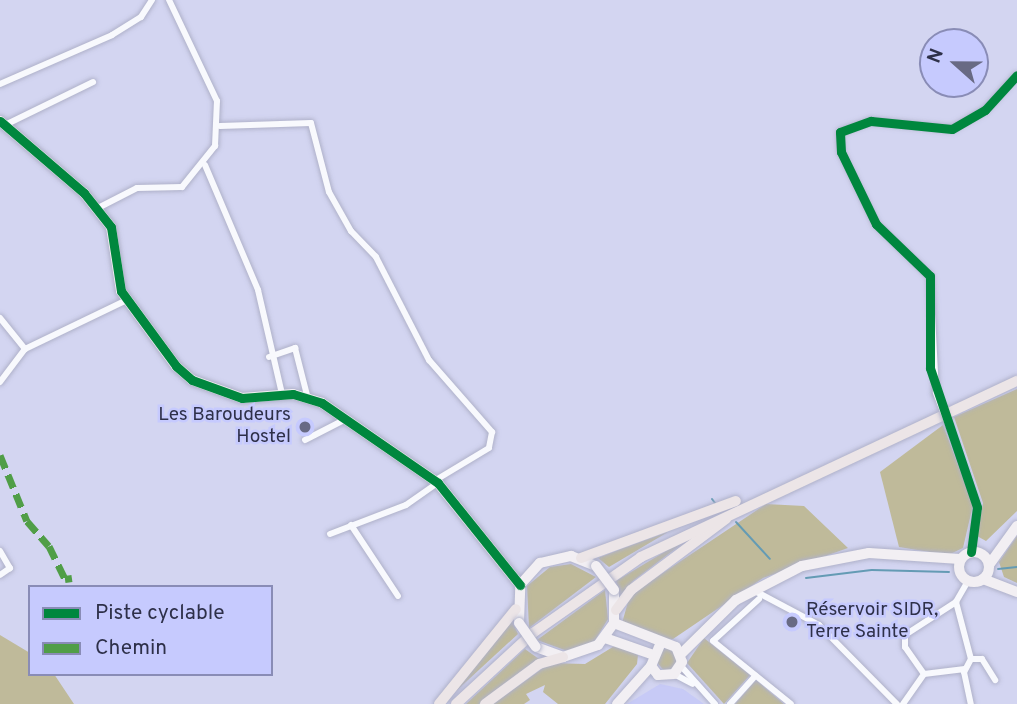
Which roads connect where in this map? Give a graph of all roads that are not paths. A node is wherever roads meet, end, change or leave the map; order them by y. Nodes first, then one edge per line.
1 (152, 0) edge
2 (169, 0) edge
3 (1017, 75) edge
4 (93, 82) dead end
5 (0, 84) edge
6 (2, 123) edge
7 (220, 125) junction
8 (204, 165) junction
9 (96, 209) junction
10 (127, 300) junction
11 (0, 318) edge
12 (25, 349) junction
13 (270, 357) junction
14 (1017, 381) edge
15 (0, 382) edge
16 (282, 394) junction
17 (307, 396) junction
18 (346, 419) junction
19 (305, 440) dead end
20 (798, 479) junction
21 (436, 482) junction
22 (762, 496) junction
23 (351, 525) junction
24 (1017, 526) edge
25 (330, 534) dead end
26 (1001, 544) junction
27 (0, 551) edge
28 (976, 553) junction
29 (582, 558) junction
30 (501, 561) junction
31 (959, 564) junction
32 (532, 569) junction
33 (987, 571) junction
34 (0, 575) edge
35 (968, 581) junction
36 (520, 585) junction
37 (752, 589) junction
38 (1017, 592) edge
39 (398, 596) dead end
40 (760, 599) junction
41 (956, 602) junction
42 (516, 609) junction
43 (617, 610) junction
44 (614, 623) junction
45 (698, 631) junction
46 (605, 638) junction
47 (660, 645) junction
48 (673, 645) junction
49 (651, 654) junction
50 (681, 654) junction
51 (563, 657) junction
52 (971, 659) junction
53 (651, 666) junction
54 (965, 668) junction
55 (678, 670) junction
56 (924, 674) junction
57 (658, 675) junction
58 (755, 676) junction
59 (995, 680) dead end
60 (633, 687) junction
61 (439, 704) edge
62 (456, 704) edge
63 (485, 704) edge
64 (617, 704) edge
65 (715, 704) edge
66 (730, 704) edge
67 (791, 704) edge
68 (897, 704) edge
69 (903, 704) edge
70 (971, 704) edge

1 - 5 street
2 - 7 street
3 - 28 street, bridge
4 - 6 street
6 - 9 street
7 - 8 street
7 - 21 street
8 - 9 street
8 - 13 street
9 - 10 street
10 - 12 street
10 - 16 street
11 - 12 street
12 - 15 street
13 - 16 street
13 - 17 street
14 - 20 main road
16 - 17 street
17 - 18 street
18 - 19 street
18 - 21 street
20 - 22 main road
20 - 29 main road
21 - 23 street
21 - 30 street
22 - 43 main road
22 - 62 main road
23 - 25 street
23 - 39 street
24 - 26 street
26 - 28 street
26 - 33 street
27 - 34 street
28 - 31 street
28 - 33 street
29 - 32 street
29 - 43 street, bridge
30 - 32 street
30 - 36 street
31 - 35 street
31 - 37 street
32 - 36 street
33 - 35 street
33 - 38 street
35 - 41 street
36 - 42 street
37 - 40 street
37 - 45 street
40 - 58 street
40 - 68 street
41 - 52 street
41 - 56 street
42 - 51 street, bridge
42 - 61 main road
43 - 44 street
44 - 46 street
44 - 47 street
45 - 48 street
45 - 50 street
46 - 49 street
46 - 51 street
47 - 48 street
47 - 49 street
48 - 50 street
49 - 53 street
50 - 55 street
51 - 63 main road
52 - 54 street
52 - 59 street
53 - 57 street
53 - 60 street
54 - 56 street
54 - 70 street
55 - 57 street
55 - 65 street
56 - 69 street
57 - 60 street
58 - 66 street
58 - 67 street
60 - 64 street

